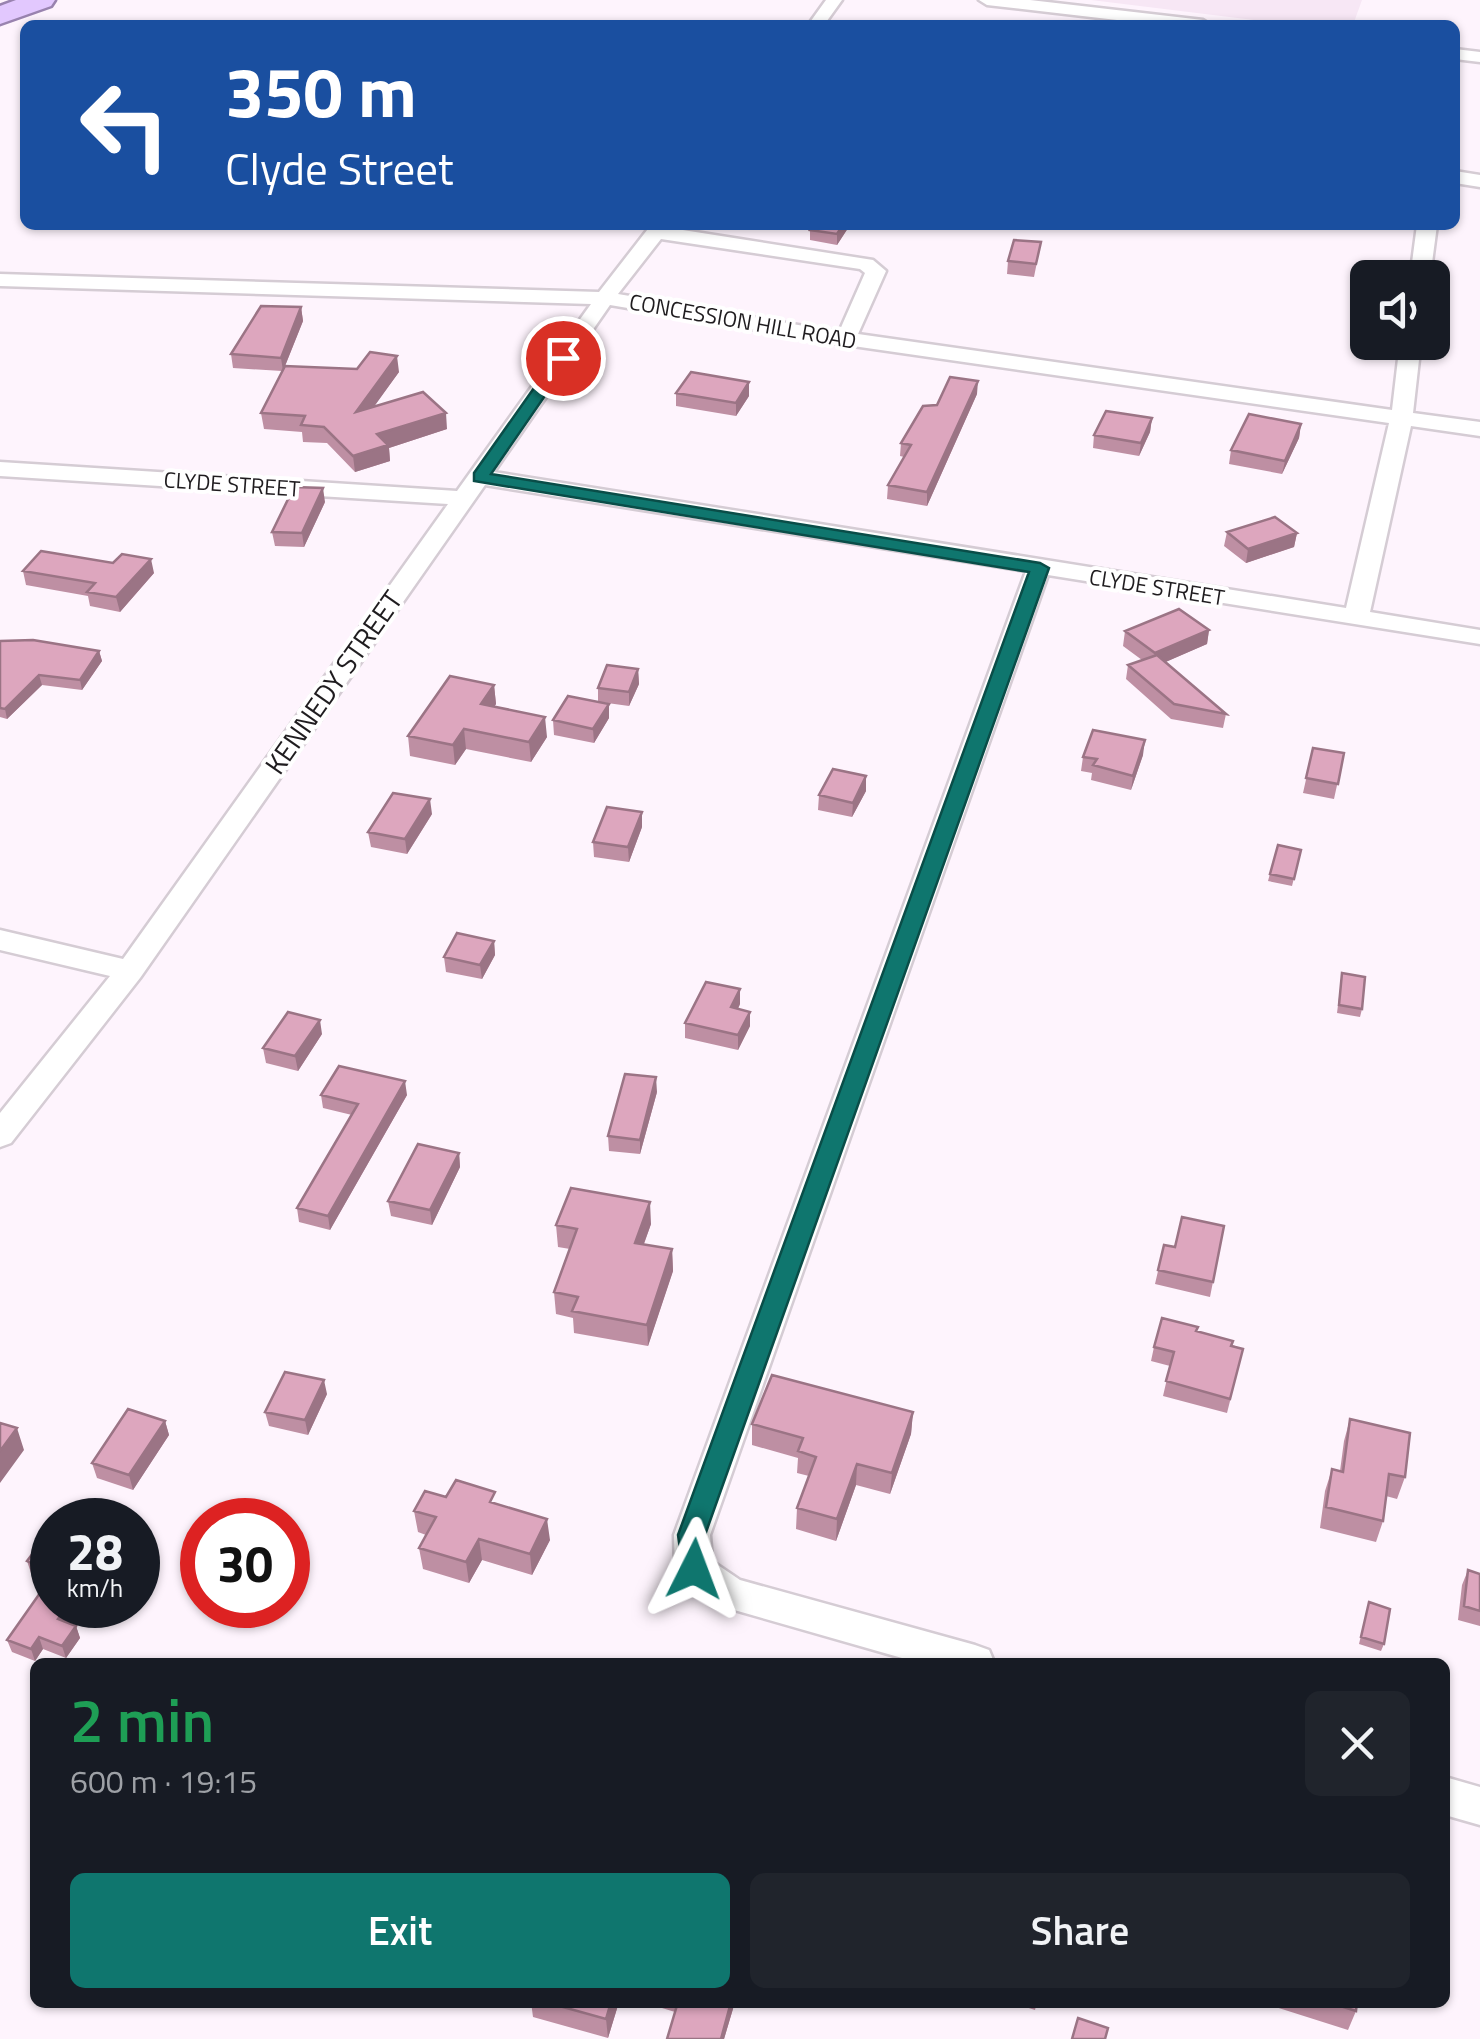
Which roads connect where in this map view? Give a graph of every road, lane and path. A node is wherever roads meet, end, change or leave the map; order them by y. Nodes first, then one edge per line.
1 (41, 0) edge
2 (987, 0) edge
3 (0, 16) edge
4 (1160, 20) edge
5 (657, 230) edge
6 (670, 230) edge
7 (1426, 230) edge
8 (1422, 260) edge
9 (0, 280) edge
10 (605, 298) junction
11 (846, 339) junction
12 (1410, 360) edge
13 (1402, 416) junction
14 (1480, 429) edge
15 (0, 469) edge
16 (480, 477) junction
17 (463, 498) junction
18 (1040, 568) junction
19 (1356, 618) junction
20 (1480, 638) edge
21 (0, 940) edge
22 (130, 971) junction
23 (0, 1135) edge
24 (961, 1658) edge
25 (1450, 1797) edge
26 (1480, 1806) edge

1 - 3 highway
2 - 4 street
5 - 10 street, KENNEDY STREET
6 - 11 street
7 - 8 street
9 - 10 street, CONCESSION HILL ROAD
10 - 11 street, CONCESSION HILL ROAD
10 - 16 street, KENNEDY STREET
11 - 13 street, CONCESSION HILL ROAD
12 - 13 street
13 - 14 street, CONCESSION HILL ROAD
13 - 19 street
15 - 17 street, CLYDE STREET
16 - 17 street, KENNEDY STREET
16 - 18 street, CLYDE STREET
17 - 22 street, KENNEDY STREET
18 - 19 street, CLYDE STREET
18 - 24 street
19 - 20 street, CLYDE STREET
21 - 22 street
22 - 23 street, KENNEDY STREET
25 - 26 street

